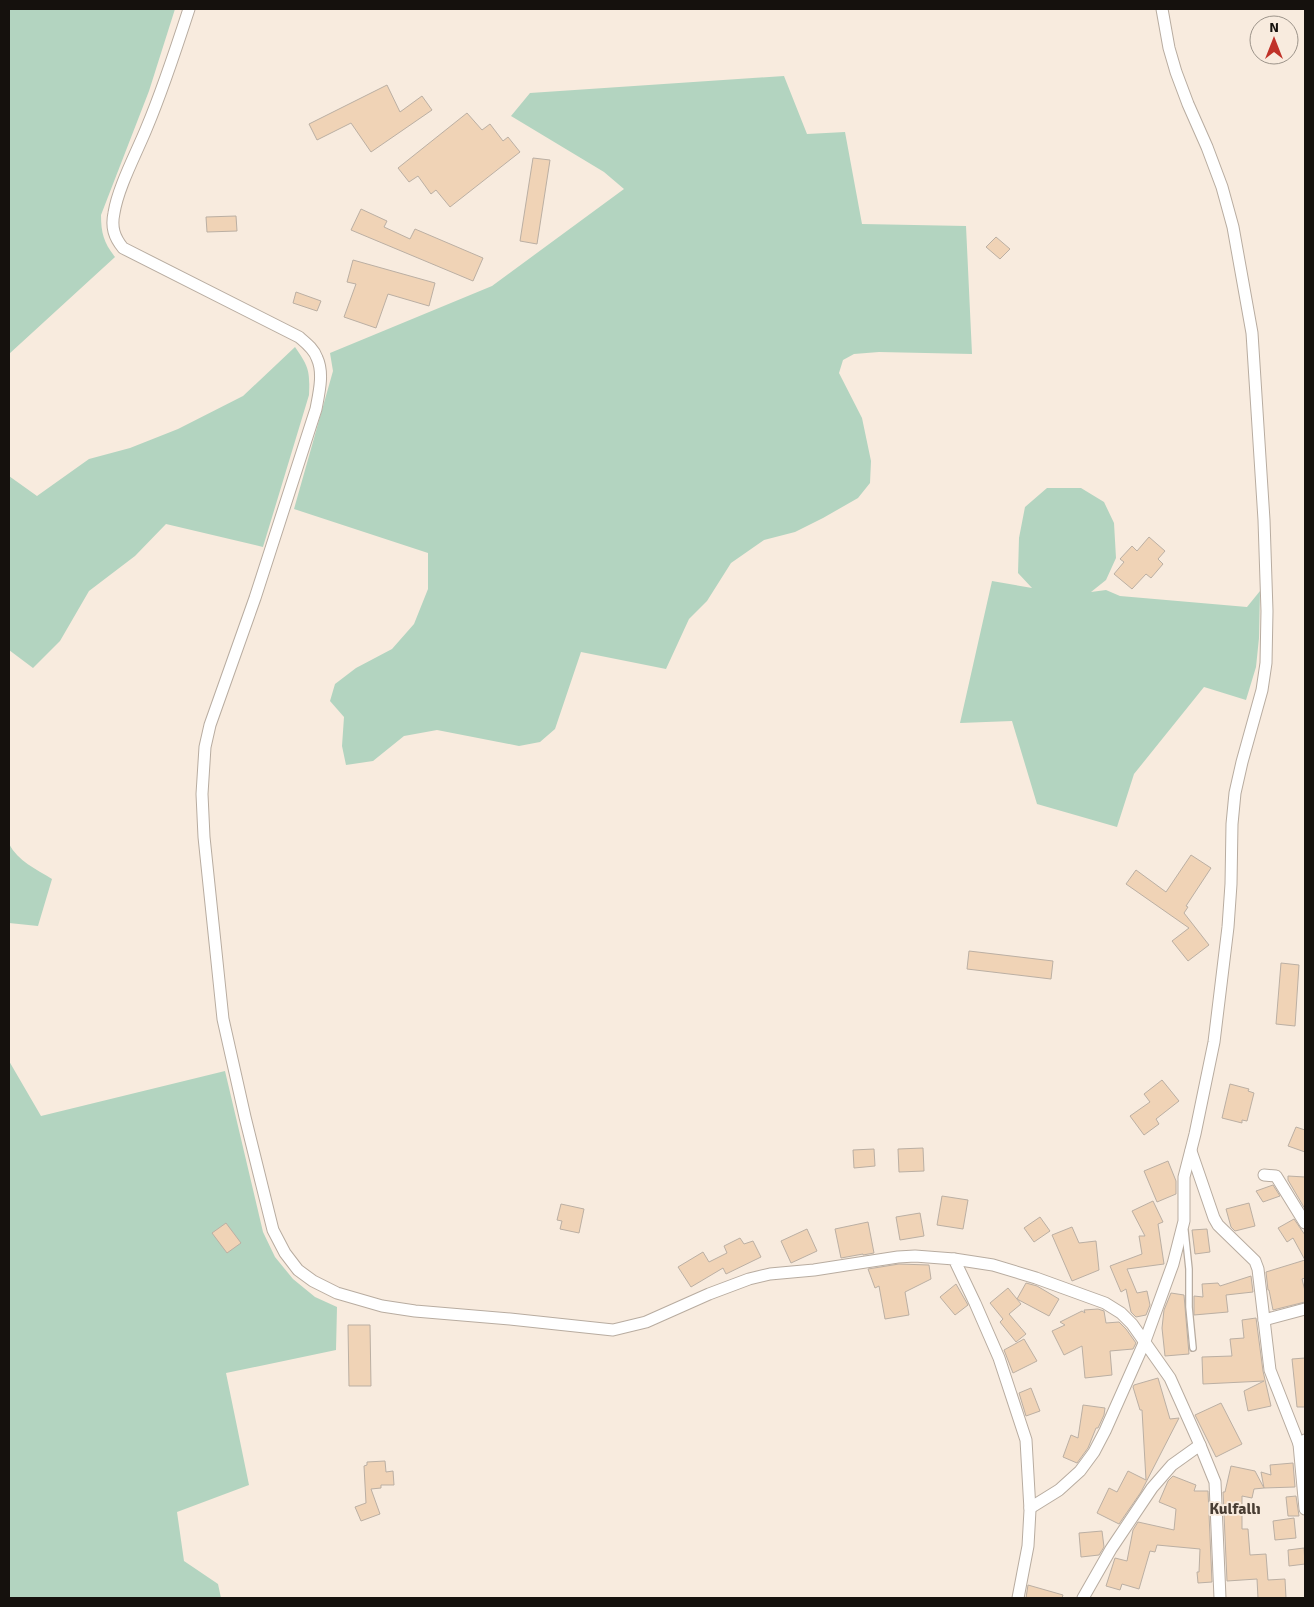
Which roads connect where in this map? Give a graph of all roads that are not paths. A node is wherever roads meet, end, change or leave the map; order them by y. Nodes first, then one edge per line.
1 (189, 9) edge
2 (1162, 9) edge
3 (1191, 1151) junction
4 (1264, 1175) dead end
5 (1184, 1220) junction
6 (1305, 1223) edge
7 (954, 1259) junction
8 (1305, 1309) edge
9 (1264, 1320) junction
10 (1145, 1341) junction
11 (1193, 1348) dead end
12 (1302, 1442) edge
13 (1200, 1445) junction
14 (1030, 1508) junction
15 (1305, 1509) edge
16 (1018, 1598) edge
17 (1083, 1598) edge
18 (1220, 1598) edge

1 - 7 street
2 - 3 street
3 - 5 street
3 - 9 street
4 - 6 street
5 - 10 street
5 - 11 lane
7 - 10 street
7 - 14 street
8 - 9 street
9 - 12 street
10 - 13 street
10 - 14 street
12 - 15 street
13 - 17 street
13 - 18 street
14 - 16 street

